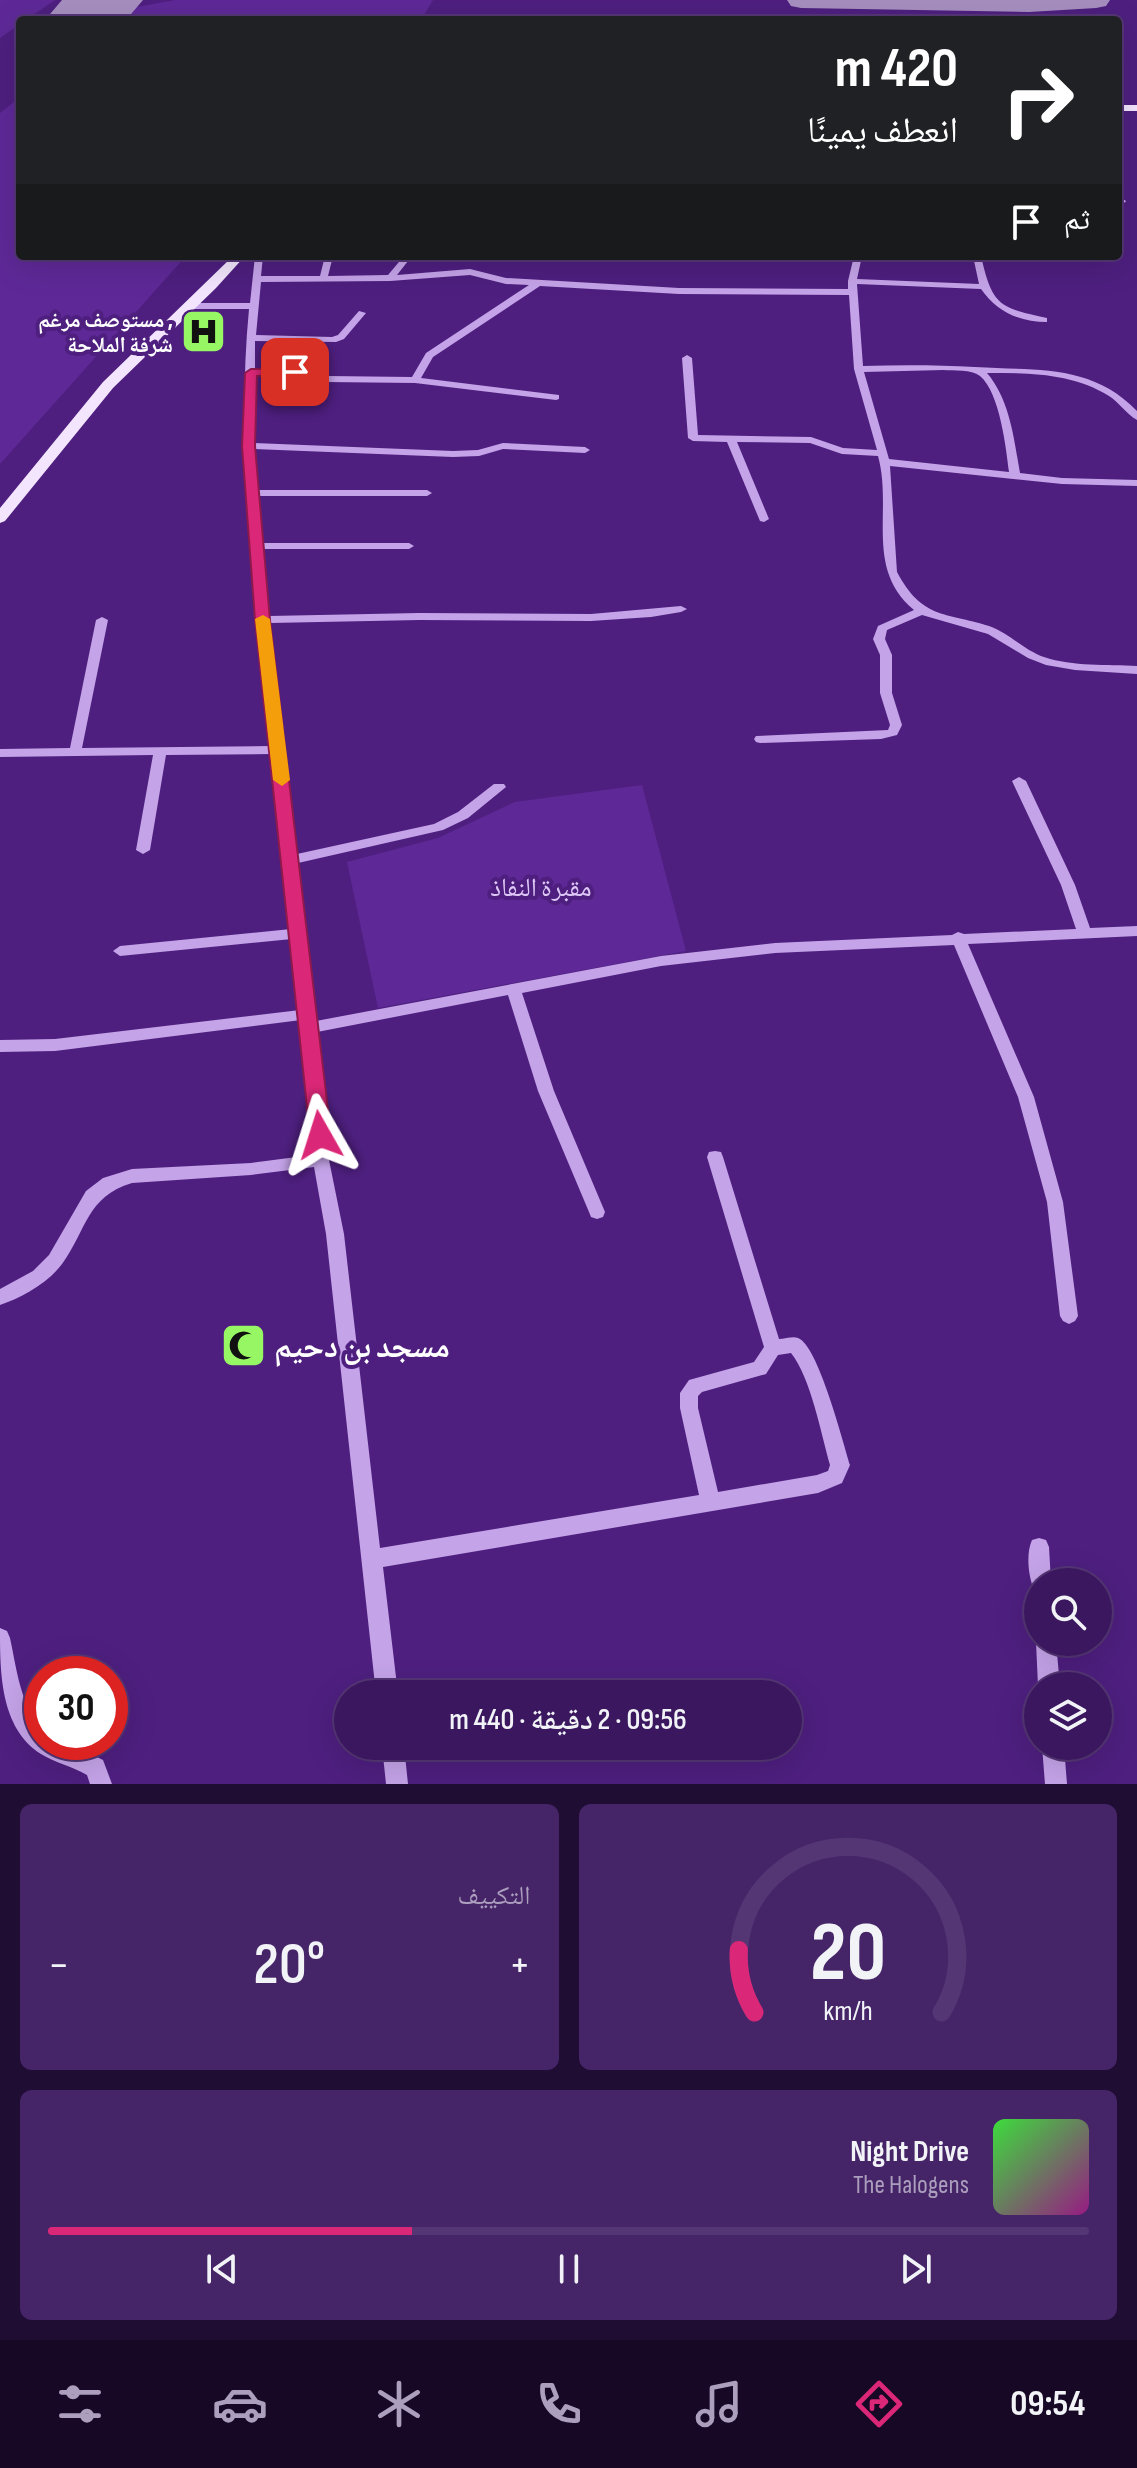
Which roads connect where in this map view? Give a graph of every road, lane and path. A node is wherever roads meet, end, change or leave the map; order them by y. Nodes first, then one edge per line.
1 (236, 260) edge
2 (259, 260) edge
3 (328, 260) edge
4 (405, 260) edge
5 (857, 260) edge
6 (978, 260) edge
7 (390, 278) junction
8 (257, 279) junction
9 (323, 279) junction
10 (538, 283) junction
11 (852, 287) junction
12 (984, 287) junction
13 (192, 306) junction
14 (255, 306) junction
15 (362, 313) dead end
16 (1044, 320) dead end
17 (251, 338) junction
18 (687, 358) dead end
19 (859, 369) junction
20 (977, 370) junction
21 (251, 373) junction
22 (415, 380) junction
23 (556, 397) dead end
24 (1137, 417) edge
25 (731, 440) junction
26 (249, 446) junction
27 (585, 450) dead end
28 (884, 457) junction
29 (1015, 477) junction
30 (1137, 483) edge
31 (253, 493) junction
32 (427, 493) dead end
33 (0, 518) edge
34 (764, 519) dead end
35 (255, 546) junction
36 (409, 546) dead end
37 (681, 609) dead end
38 (920, 612) junction
39 (102, 620) dead end
40 (263, 620) junction
41 (1137, 670) edge
42 (760, 739) dead end
43 (278, 750) junction
44 (160, 752) junction
45 (0, 753) edge
46 (75, 753) junction
47 (1019, 781) dead end
48 (499, 787) dead end
49 (143, 850) dead end
50 (291, 860) junction
51 (1137, 931) edge
52 (299, 933) junction
53 (1085, 933) junction
54 (958, 937) junction
55 (120, 951) dead end
56 (514, 990) junction
57 (308, 1021) junction
58 (0, 1046) edge
59 (715, 1157) dead end
60 (321, 1160) junction
61 (597, 1212) dead end
62 (0, 1298) edge
63 (1069, 1316) dead end
64 (773, 1348) junction
65 (711, 1503) junction
66 (1039, 1547) dead end
67 (372, 1559) junction
68 (1040, 1568) edge
69 (0, 1638) edge
70 (385, 1680) edge
71 (394, 1760) edge
72 (1054, 1760) edge
73 (101, 1784) edge
74 (397, 1784) edge
75 (1056, 1784) edge

1 - 13 main road
2 - 8 street
3 - 9 street
4 - 7 street
5 - 11 street
6 - 12 street
7 - 9 street
7 - 10 street
8 - 9 street
8 - 14 street
10 - 11 street
10 - 22 street
11 - 12 street
11 - 19 street
12 - 16 street
13 - 14 street
13 - 33 main road
14 - 17 street
15 - 17 street
17 - 21 street
18 - 25 street
19 - 20 street
19 - 28 street
20 - 24 street
20 - 29 street
21 - 22 street
21 - 26 street
22 - 23 street
25 - 28 street
25 - 34 street
26 - 27 street
26 - 31 street
28 - 29 street
28 - 38 street
29 - 30 street
31 - 32 street
31 - 35 street
35 - 36 street
35 - 40 street
37 - 40 street
38 - 41 street
38 - 42 street
39 - 46 street
40 - 43 street
43 - 44 street
43 - 50 street
44 - 46 street
44 - 49 street
45 - 46 street
47 - 53 street
48 - 50 street
50 - 52 street
51 - 53 street
52 - 55 street
52 - 57 street
53 - 54 street
54 - 56 street
54 - 63 street
56 - 57 street
56 - 61 street
57 - 58 street
57 - 60 street
59 - 64 street
60 - 62 street
60 - 67 street
64 - 65 street
64 - 65 street
65 - 67 street
66 - 68 street
67 - 70 street
69 - 73 street
71 - 74 street
72 - 75 street

